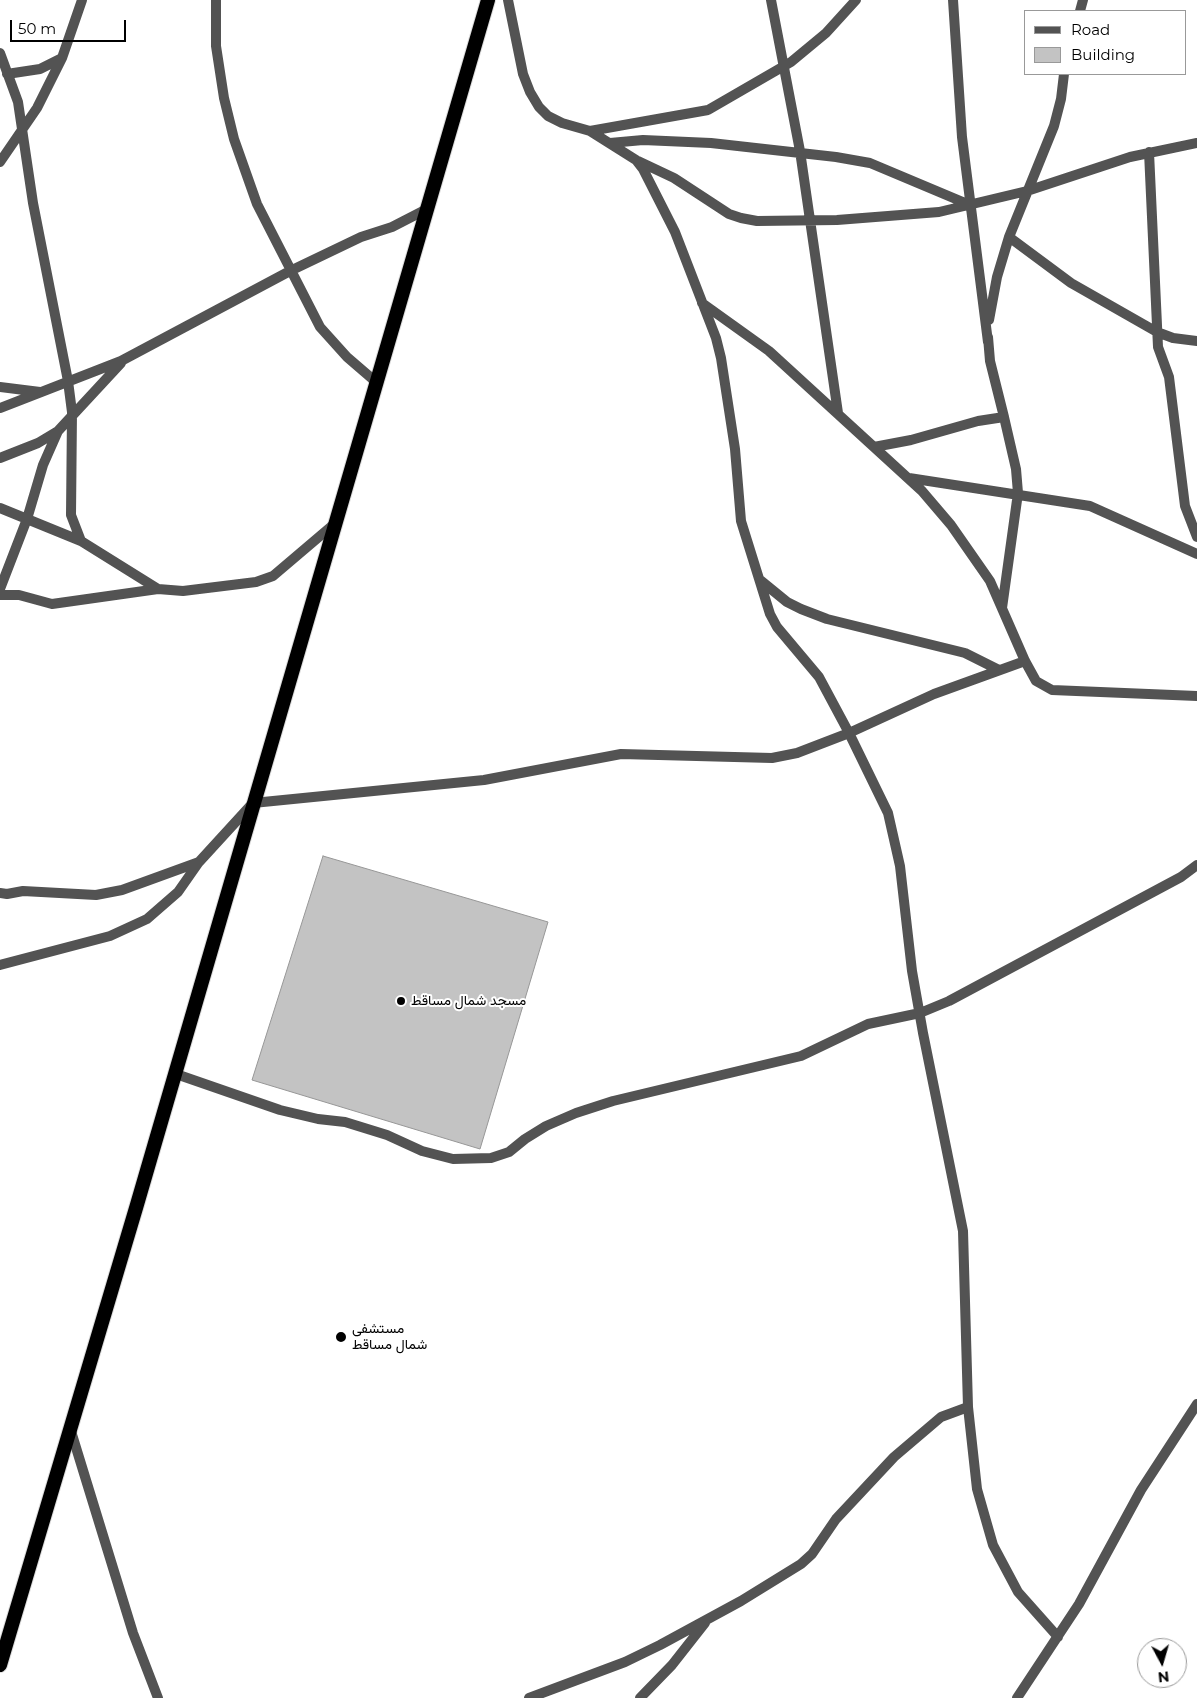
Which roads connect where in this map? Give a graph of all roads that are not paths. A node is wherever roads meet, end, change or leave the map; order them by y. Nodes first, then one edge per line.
1 (82, 0) edge
2 (216, 0) edge
3 (488, 0) edge
4 (508, 0) edge
5 (771, 0) edge
6 (856, 0) edge
7 (953, 0) edge
8 (0, 53) edge
9 (62, 58) junction
10 (784, 66) junction
11 (7, 74) junction
12 (1064, 75) edge
13 (23, 130) junction
14 (590, 131) junction
15 (610, 143) junction
16 (1197, 143) edge
17 (800, 151) junction
18 (1150, 152) junction
19 (636, 160) junction
20 (0, 162) edge
21 (1027, 191) junction
22 (970, 205) junction
23 (427, 209) junction
24 (810, 220) junction
25 (1009, 237) junction
26 (290, 271) junction
27 (702, 302) junction
28 (1157, 332) junction
29 (1197, 341) edge
30 (988, 342) junction
31 (126, 358) junction
32 (68, 382) junction
33 (376, 382) junction
34 (0, 387) edge
35 (41, 392) junction
36 (0, 408) edge
37 (838, 413) junction
38 (72, 417) junction
39 (1004, 417) junction
40 (58, 430) junction
41 (874, 447) junction
42 (0, 458) edge
43 (908, 478) junction
44 (1018, 496) junction
45 (0, 508) edge
46 (27, 519) junction
47 (333, 526) junction
48 (1197, 537) edge
49 (81, 541) junction
50 (1197, 554) edge
51 (759, 580) junction
52 (158, 588) junction
53 (0, 589) edge
54 (0, 595) edge
55 (1002, 610) junction
56 (1025, 661) junction
57 (999, 670) junction
58 (1197, 690) edge
59 (1179, 695) junction
60 (1197, 696) edge
61 (849, 733) junction
62 (253, 802) junction
63 (199, 862) junction
64 (1197, 865) edge
65 (0, 893) edge
66 (0, 965) edge
67 (920, 1013) junction
68 (176, 1074) junction
69 (1197, 1404) edge
70 (968, 1407) junction
71 (70, 1428) junction
72 (707, 1620) junction
73 (1058, 1637) junction
74 (0, 1665) edge
75 (158, 1698) edge
76 (529, 1698) edge
77 (640, 1698) edge
78 (1018, 1698) edge

1 - 9 street
2 - 26 street
3 - 23 highway
4 - 14 street
5 - 10 street
6 - 10 street
7 - 22 street
8 - 11 street
9 - 11 street
9 - 13 street
10 - 14 street
10 - 17 street
11 - 13 street
12 - 21 street
13 - 20 street
13 - 32 street
14 - 15 street
15 - 17 street
15 - 19 street
16 - 18 street
17 - 22 street
17 - 24 street
18 - 21 street
18 - 28 street
19 - 24 street
19 - 27 street
21 - 22 street
21 - 25 street
22 - 24 street
22 - 30 street
23 - 26 street
23 - 33 highway
24 - 37 street
25 - 28 street
25 - 30 street
26 - 31 street
26 - 33 street
27 - 37 street
27 - 51 street
28 - 29 street
28 - 48 street
30 - 39 street
31 - 32 street
31 - 38 street
32 - 35 street
32 - 38 street
33 - 47 highway
34 - 35 street
35 - 36 street
37 - 41 street
38 - 40 street
38 - 49 street
39 - 41 street
39 - 44 street
40 - 42 street
40 - 46 street
41 - 43 street
43 - 44 street
43 - 55 street
44 - 50 street
44 - 55 street
45 - 46 street
46 - 49 street
46 - 53 street
47 - 52 street
47 - 62 highway
49 - 52 street
51 - 57 street
51 - 61 street
52 - 54 street
55 - 56 street
56 - 57 street
56 - 59 street
57 - 61 street
58 - 59 street
59 - 60 street
61 - 62 street
61 - 67 street
62 - 63 street
62 - 68 highway
63 - 65 street
63 - 66 street
64 - 67 street
67 - 68 street
67 - 70 street
68 - 71 highway
69 - 73 street
70 - 72 street
70 - 73 street
71 - 74 highway
71 - 75 street
72 - 76 street
72 - 77 street
73 - 78 street

